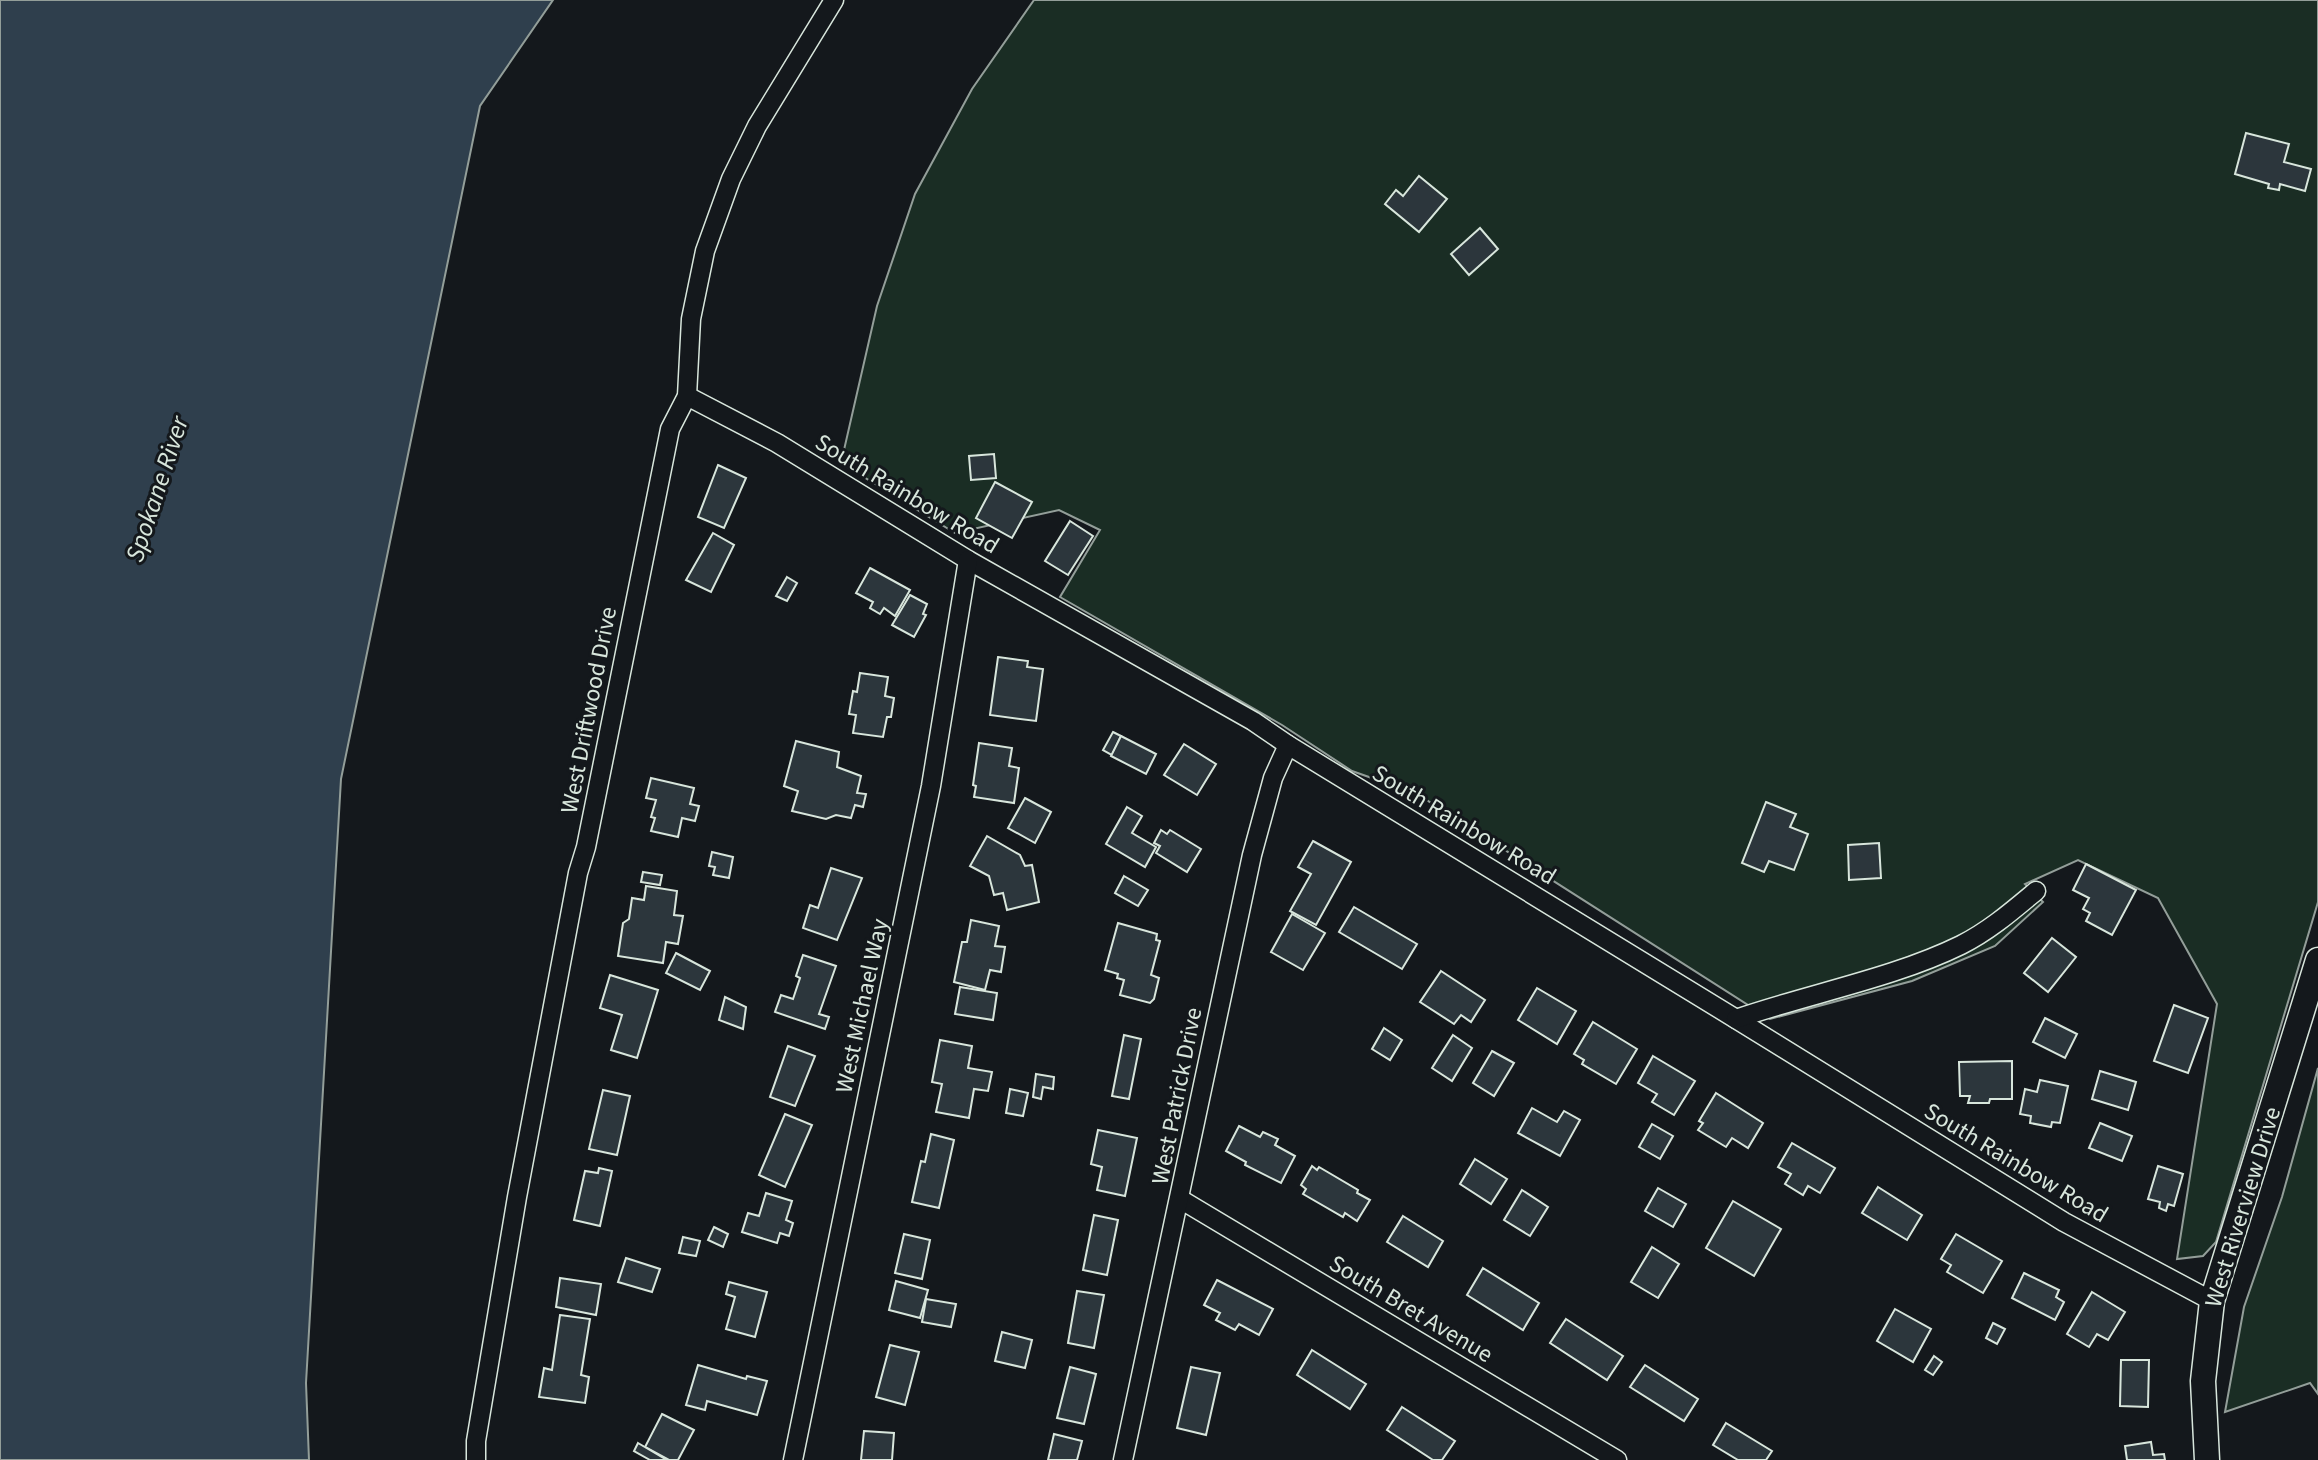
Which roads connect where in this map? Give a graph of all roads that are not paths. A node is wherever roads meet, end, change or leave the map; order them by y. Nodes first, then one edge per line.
1 (834, 0) edge
2 (687, 396) junction
3 (968, 560) junction
4 (1288, 745) junction
5 (2036, 891) dead end
6 (2318, 960) edge
7 (1736, 1019) junction
8 (1180, 1199) junction
9 (2212, 1301) junction
10 (476, 1460) edge
11 (793, 1460) edge
12 (1123, 1460) edge
13 (1617, 1460) edge
14 (2207, 1460) edge

1 - 2 street, West Driftwood Drive
2 - 3 street, South Rainbow Road
2 - 10 street, West Driftwood Drive
3 - 4 street, South Rainbow Road
3 - 11 street, West Michael Way
4 - 7 street, South Rainbow Road
4 - 8 street, West Patrick Drive
5 - 7 street
6 - 9 street, West Riverview Drive
7 - 9 street, South Rainbow Road
8 - 12 street, West Patrick Drive
8 - 13 street, South Bret Avenue
9 - 14 street, West Riverview Drive

